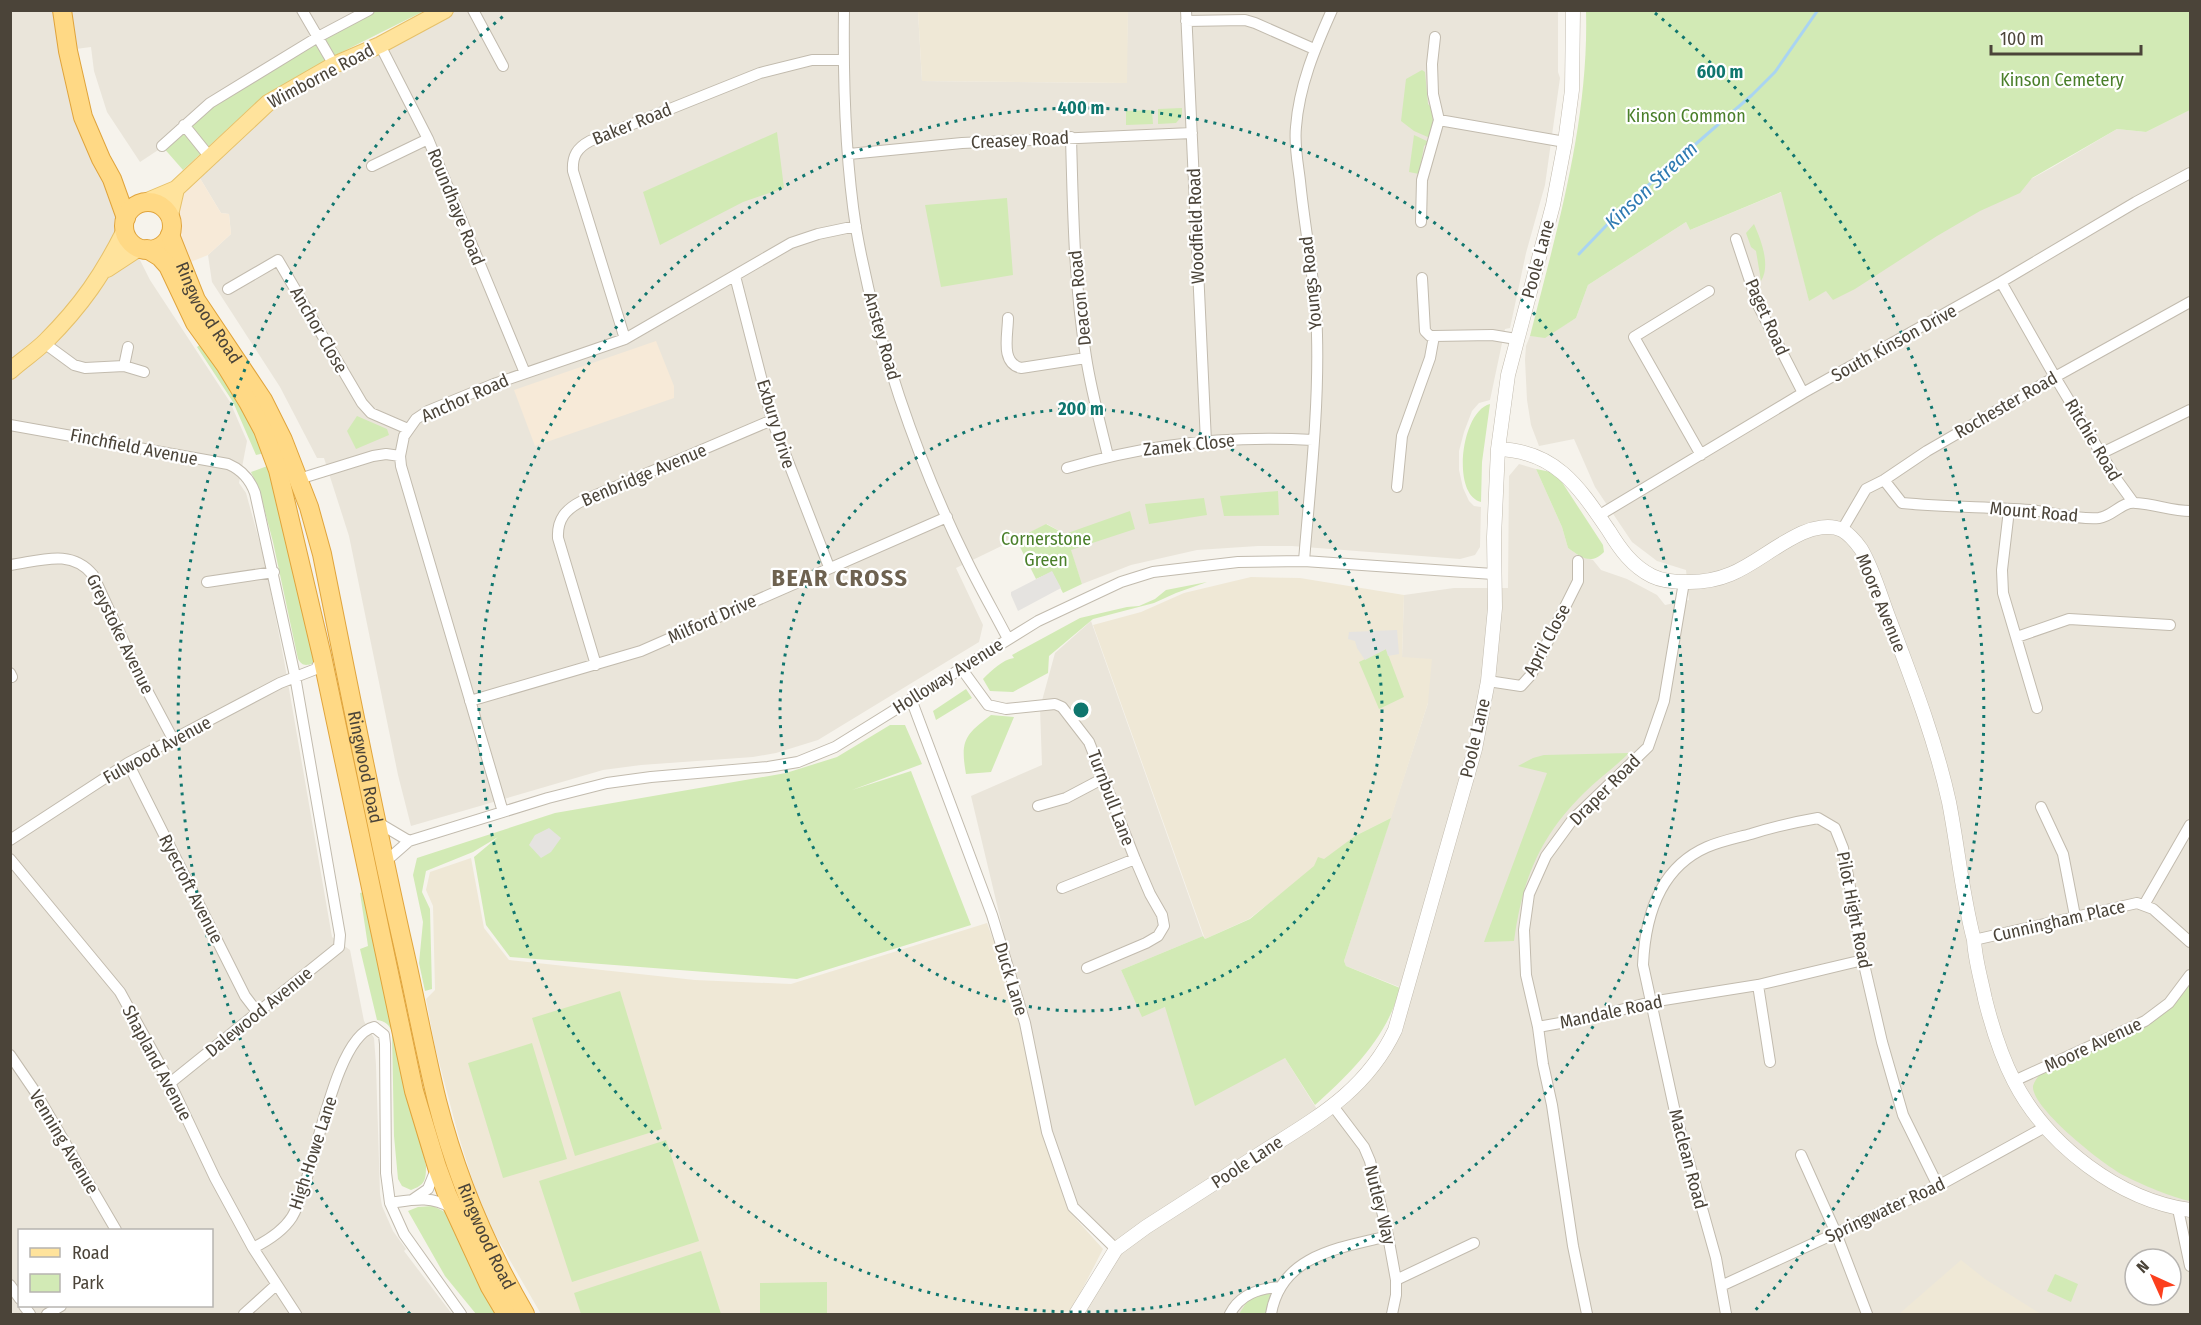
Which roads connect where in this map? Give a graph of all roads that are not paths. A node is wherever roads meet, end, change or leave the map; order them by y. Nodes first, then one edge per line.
1 (62, 10) edge
2 (302, 10) edge
3 (369, 10) edge
4 (445, 10) edge
5 (473, 10) edge
6 (844, 10) edge
7 (1332, 10) edge
8 (1573, 10) edge
9 (1186, 16) edge
10 (318, 37) junction
11 (1435, 37) dead end
12 (380, 45) junction
13 (1314, 49) junction
14 (843, 60) junction
15 (334, 65) junction
16 (503, 66) dead end
17 (1439, 120) junction
18 (184, 125) junction
19 (1192, 133) junction
20 (1071, 138) junction
21 (428, 139) junction
22 (1565, 141) junction
23 (162, 146) dead end
24 (849, 154) junction
25 (209, 156) junction
26 (372, 166) dead end
27 (2190, 173) edge
28 (112, 178) junction
29 (176, 189) junction
30 (142, 203) junction
31 (170, 216) junction
32 (1421, 222) dead end
33 (125, 224) junction
34 (856, 226) junction
35 (170, 235) junction
36 (1736, 239) dead end
37 (143, 249) junction
38 (104, 271) junction
39 (735, 276) junction
40 (1422, 278) dead end
41 (2001, 282) junction
42 (228, 289) dead end
43 (1709, 291) dead end
44 (2190, 302) edge
45 (1008, 318) dead end
46 (1434, 336) junction
47 (625, 339) junction
48 (1516, 339) junction
49 (44, 343) junction
50 (128, 347) dead end
51 (1086, 358) junction
52 (124, 366) junction
53 (12, 367) edge
54 (144, 372) dead end
55 (525, 373) junction
56 (2055, 377) junction
57 (1803, 393) junction
58 (2190, 410) edge
59 (772, 420) junction
60 (10, 425) edge
61 (408, 429) junction
62 (1313, 440) junction
63 (1206, 442) junction
64 (1498, 449) junction
65 (2102, 453) junction
66 (1701, 455) junction
67 (400, 456) junction
68 (1108, 456) junction
69 (1066, 468) dead end
70 (299, 478) junction
71 (1884, 480) junction
72 (1397, 487) dead end
73 (2133, 502) junction
74 (2009, 510) junction
75 (2190, 511) edge
76 (1598, 516) junction
77 (947, 517) junction
78 (1842, 530) junction
79 (1304, 561) junction
80 (1578, 561) dead end
81 (10, 565) edge
82 (829, 567) junction
83 (274, 572) junction
84 (1493, 574) junction
85 (213, 578) dead end
86 (1684, 582) junction
87 (2170, 625) dead end
88 (2017, 637) junction
89 (1008, 639) junction
90 (322, 656) junction
91 (596, 665) junction
92 (961, 668) junction
93 (309, 672) junction
94 (295, 676) junction
95 (1488, 681) junction
96 (327, 684) junction
97 (911, 699) junction
98 (470, 701) junction
99 (2037, 708) dead end
100 (173, 739) junction
101 (128, 764) junction
102 (1102, 779) junction
103 (1038, 806) dead end
104 (2041, 807) dead end
105 (503, 812) junction
106 (377, 822) junction
107 (2190, 825) edge
108 (10, 840) edge
109 (409, 841) junction
110 (10, 859) edge
111 (1135, 859) junction
112 (385, 862) junction
113 (1062, 888) dead end
114 (2144, 905) junction
115 (2074, 916) junction
116 (1974, 940) junction
117 (2190, 942) edge
118 (1863, 960) junction
119 (1087, 968) dead end
120 (2190, 975) edge
121 (1758, 985) junction
122 (1651, 1002) junction
123 (258, 1013) junction
124 (1538, 1027) junction
125 (10, 1055) edge
126 (1770, 1062) dead end
127 (2014, 1081) junction
128 (170, 1083) junction
129 (1333, 1106) junction
130 (2046, 1127) junction
131 (1801, 1155) dead end
132 (436, 1167) junction
133 (1938, 1186) junction
134 (411, 1200) junction
135 (390, 1203) junction
136 (2184, 1210) edge
137 (454, 1211) junction
138 (115, 1229) edge
139 (1836, 1233) junction
140 (1388, 1236) junction
141 (1474, 1243) dead end
142 (253, 1248) junction
143 (1116, 1249) junction
144 (2190, 1266) edge
145 (1396, 1280) junction
146 (276, 1285) junction
147 (1721, 1286) junction
148 (1281, 1287) junction
149 (244, 1314) edge
150 (296, 1314) edge
151 (461, 1314) edge
152 (506, 1314) edge
153 (525, 1314) edge
154 (1076, 1314) edge
155 (1230, 1314) edge
156 (1271, 1314) edge
157 (1392, 1314) edge
158 (1587, 1314) edge
159 (1726, 1314) edge
160 (1867, 1314) edge

1 - 28 highway
2 - 10 street
3 - 10 street, Wimborne Road
4 - 12 main road, Wimborne Road
5 - 16 street
6 - 14 street, Anstey Road
7 - 13 street, Youngs Road
8 - 22 street, Poole Lane
9 - 13 street
9 - 19 street, Woodfield Road
10 - 15 street
10 - 18 street, Wimborne Road
11 - 17 street
12 - 15 main road, Wimborne Road
12 - 21 street, Roundhaye Road
13 - 62 street, Youngs Road
14 - 24 street, Anstey Road
14 - 47 street, Baker Road
15 - 25 main road, Wimborne Road
17 - 22 street
17 - 32 street
18 - 23 street, Wimborne Road
18 - 25 street
19 - 20 street, Creasey Road
19 - 63 street, Woodfield Road
20 - 24 street, Creasey Road
20 - 51 street, Deacon Road
21 - 26 street
21 - 55 street, Roundhaye Road
22 - 48 street, Poole Lane
24 - 34 street, Anstey Road
25 - 29 main road, Wimborne Road
27 - 41 street, South Kinson Drive
28 - 30 highway
28 - 33 highway
29 - 30 main road, Wimborne Road
29 - 31 main road
30 - 31 highway
30 - 33 highway
31 - 35 highway
33 - 37 highway
33 - 38 main road
34 - 39 street, Anchor Road
34 - 77 street, Anstey Road
35 - 37 highway
35 - 70 highway, Ringwood Road
36 - 57 street, Paget Road
37 - 38 main road
37 - 90 highway, Ringwood Road
38 - 49 main road
39 - 47 street, Anchor Road
39 - 59 street, Exbury Drive
40 - 46 street
41 - 56 street, Ritchie Road
41 - 57 street, South Kinson Drive
42 - 61 street, Anchor Close
43 - 66 street
44 - 56 street, Rochester Road
45 - 51 street
46 - 48 street
46 - 72 street
47 - 55 street, Anchor Road
48 - 64 street, Poole Lane
49 - 52 street
49 - 53 main road
50 - 52 street
51 - 68 street, Deacon Road
52 - 54 street
55 - 61 street, Anchor Road
56 - 65 street, Ritchie Road
56 - 71 street, Rochester Road
57 - 66 street, South Kinson Drive
58 - 65 street
59 - 82 street, Exbury Drive
59 - 91 street, Benbridge Avenue
60 - 83 street, Finchfield Avenue
61 - 67 street, Anchor Road
62 - 63 street, Zamek Close
62 - 79 street, Youngs Road
63 - 68 street, Zamek Close
64 - 76 street
64 - 84 street, Poole Lane
65 - 73 street, Ritchie Road
66 - 76 street, South Kinson Drive
67 - 70 street
67 - 98 street, Anchor Road
68 - 69 street, Zamek Close
70 - 106 highway, Ringwood Road
71 - 74 street, Mount Road
71 - 78 street, Rochester Road
73 - 74 street, Mount Road
73 - 75 street
74 - 88 street
76 - 86 street
77 - 82 street, Milford Drive
77 - 89 street, Anstey Road
78 - 86 street
78 - 116 street, Moore Avenue
79 - 84 street, Holloway Avenue
79 - 89 street, Holloway Avenue
80 - 95 street, April Close
81 - 100 street, Greystoke Avenue
82 - 91 street, Milford Drive
83 - 85 street
83 - 94 street
84 - 95 street, Poole Lane
86 - 124 street, Draper Road
87 - 88 street
88 - 99 street
89 - 92 street, Holloway Avenue
90 - 93 street
90 - 96 highway, Ringwood Road
91 - 98 street, Milford Drive
92 - 97 street, Holloway Avenue
92 - 102 street, Turnbull Lane
93 - 94 street, Fulwood Avenue
93 - 96 street
94 - 100 street, Fulwood Avenue
94 - 123 street, Dalewood Avenue
95 - 129 street, Poole Lane
96 - 132 highway, Ringwood Road
97 - 105 street, Holloway Avenue
97 - 143 street, Duck Lane
98 - 105 street, Anchor Road
100 - 101 street, Fulwood Avenue
101 - 108 street, Fulwood Avenue
101 - 123 street, Ryecroft Avenue
102 - 103 street
102 - 111 street, Turnbull Lane
104 - 115 street
105 - 109 street, Holloway Avenue
106 - 109 street
106 - 112 highway, Ringwood Road
107 - 114 street
109 - 112 street, Holloway Avenue
110 - 128 street, Shapland Avenue
111 - 113 street
111 - 119 street, Turnbull Lane
112 - 153 highway, Ringwood Road
114 - 115 street, Cunningham Place
114 - 117 street
115 - 116 street, Cunningham Place
116 - 127 street, Moore Avenue
118 - 121 street, Mandale Road
118 - 122 street, Pilot Hight Road
118 - 133 street, Pilot Hight Road
120 - 127 street, Moore Avenue
121 - 122 street, Mandale Road
121 - 126 street
122 - 124 street, Mandale Road
122 - 147 street, Maclean Road
123 - 128 street, Dalewood Avenue
124 - 158 street, Mandale Road
125 - 138 street, Venning Avenue
127 - 130 street, Moore Avenue
128 - 142 street, Shapland Avenue
129 - 140 street, Nutley Way
129 - 143 street, Poole Lane
130 - 133 street, Springwater Road
130 - 136 street, Moore Avenue
131 - 139 street
132 - 134 street, Ringwood Road
132 - 137 highway, Ringwood Road
133 - 139 street, Springwater Road
134 - 135 street, Ringwood Road
134 - 137 street, Ringwood Road
135 - 142 street, High Howe Lane
135 - 151 street
136 - 144 street
137 - 152 highway, Ringwood Road
139 - 147 street, Springwater Road
139 - 160 street
140 - 145 street, Nutley Way
140 - 148 street
141 - 145 street
142 - 146 street, Shapland Avenue
143 - 154 street, Poole Lane
145 - 157 street, Nutley Way
146 - 149 street
146 - 150 street, Shapland Avenue
147 - 159 street, Maclean Road
148 - 155 street
148 - 156 street

